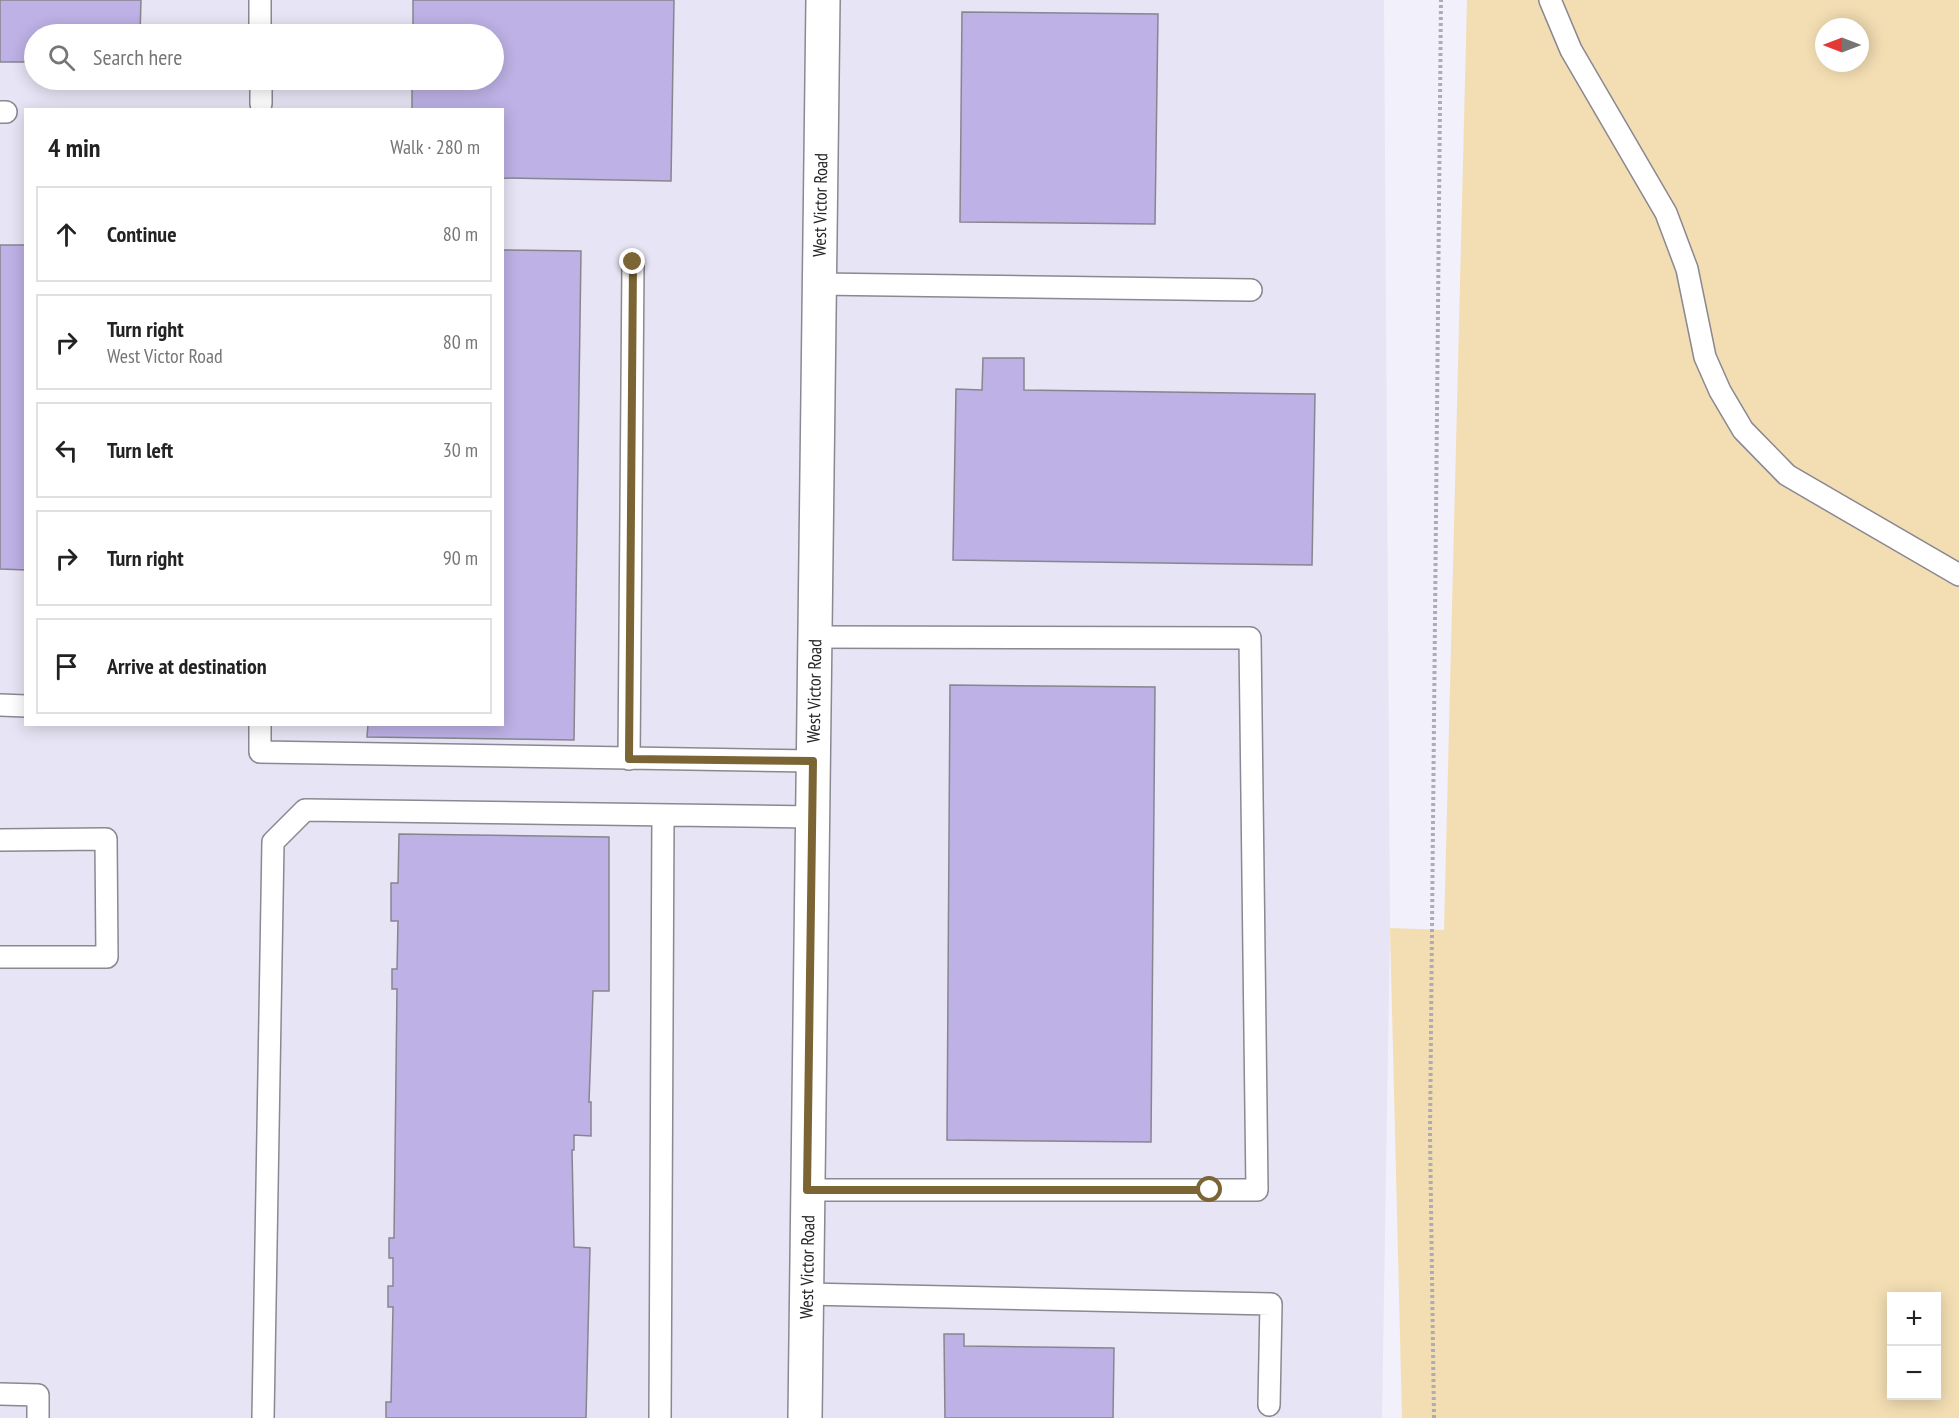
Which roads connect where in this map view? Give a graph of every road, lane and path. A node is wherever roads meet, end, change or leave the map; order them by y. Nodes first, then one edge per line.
1 (260, 0) edge
2 (823, 0) edge
3 (1442, 0) edge
4 (1550, 0) edge
5 (260, 24) edge
6 (261, 90) edge
7 (261, 104) dead end
8 (633, 262) dead end
9 (819, 284) junction
10 (1251, 290) dead end
11 (1959, 575) edge
12 (814, 637) junction
13 (0, 705) edge
14 (24, 706) edge
15 (260, 726) edge
16 (629, 759) junction
17 (813, 761) junction
18 (663, 815) junction
19 (812, 817) junction
20 (0, 840) edge
21 (0, 957) edge
22 (807, 1190) junction
23 (806, 1294) junction
24 (0, 1394) edge
25 (1269, 1405) dead end
26 (38, 1418) edge
27 (262, 1418) edge
28 (660, 1418) edge
29 (805, 1418) edge
30 (1434, 1418) edge

1 - 5 lane
2 - 9 street, West Victor Road
3 - 30 path
4 - 11 lane
6 - 7 lane
8 - 16 lane
9 - 10 lane
9 - 12 street, West Victor Road
12 - 17 street, West Victor Road
12 - 22 lane
13 - 14 lane
15 - 16 lane
16 - 17 lane
17 - 19 street, West Victor Road
18 - 19 lane
18 - 27 lane
18 - 28 lane
19 - 22 street, West Victor Road
20 - 21 lane
22 - 23 street, West Victor Road
23 - 25 lane
23 - 29 street, West Victor Road
24 - 26 lane

